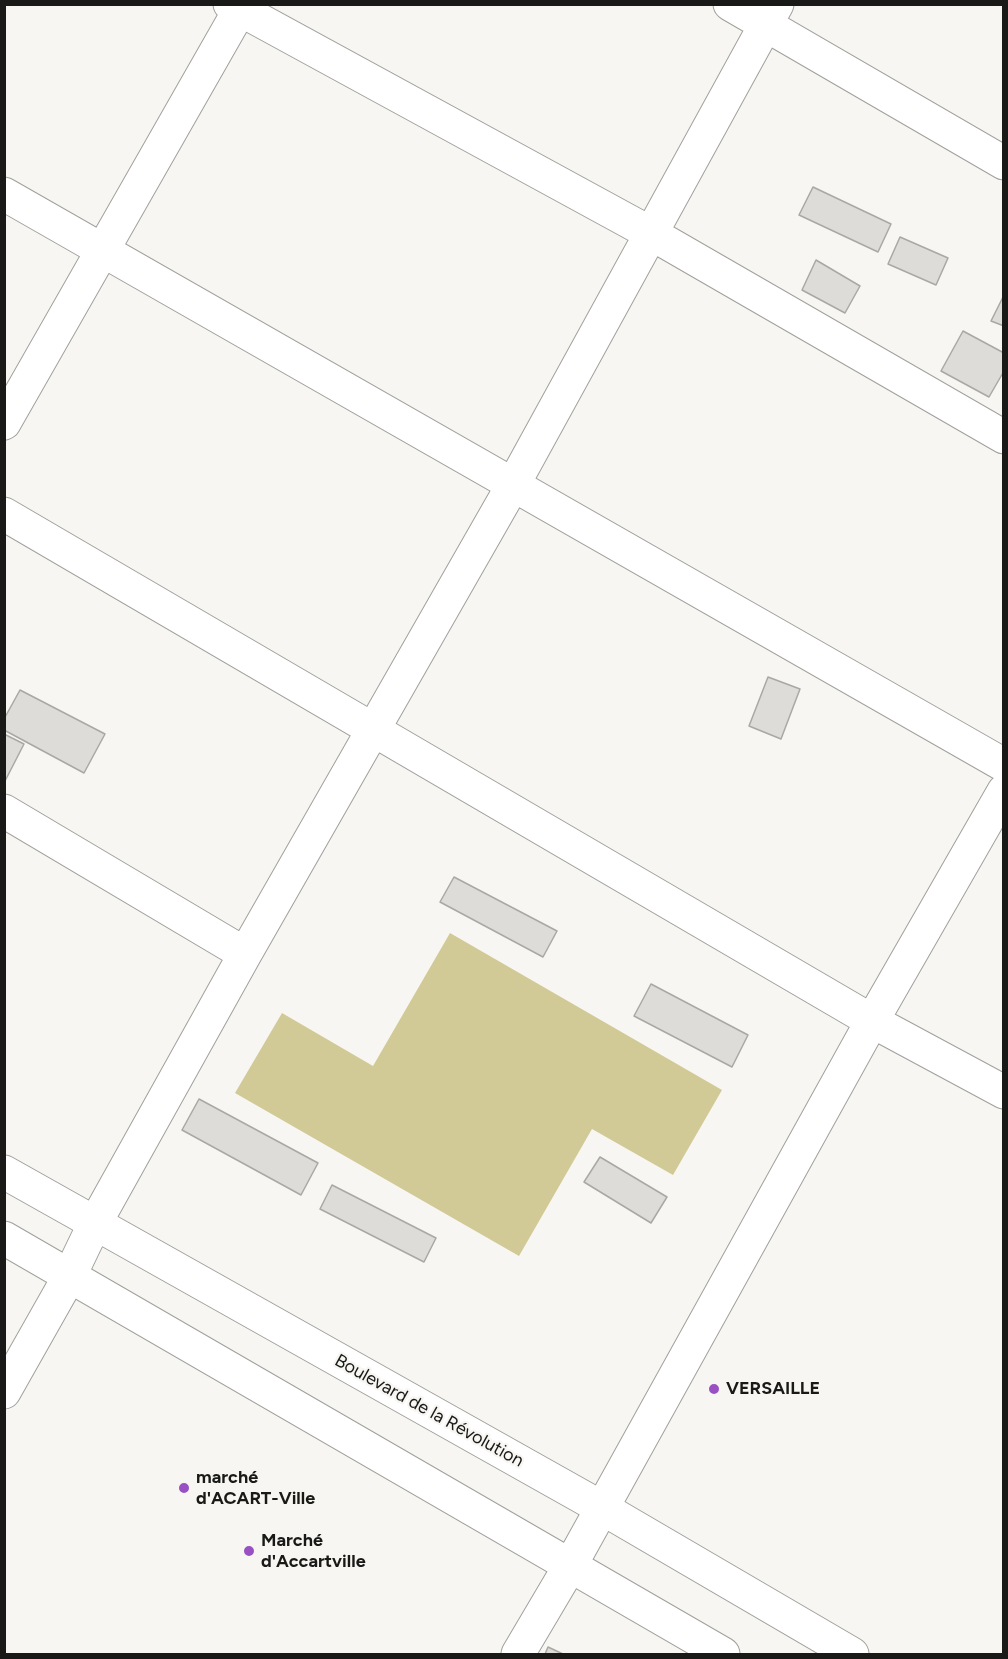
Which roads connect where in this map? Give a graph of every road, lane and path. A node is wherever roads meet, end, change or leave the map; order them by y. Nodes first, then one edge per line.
1 (730, 4) edge
2 (237, 6) edge
3 (771, 15) edge
4 (1004, 163) edge
5 (4, 194) edge
6 (652, 234) junction
7 (103, 250) junction
8 (4, 423) edge
9 (1004, 437) edge
10 (513, 485) junction
11 (4, 514) edge
12 (374, 729) junction
13 (1004, 765) edge
14 (1004, 791) edge
15 (4, 811) edge
16 (245, 954) junction
17 (872, 1021) junction
18 (1004, 1092) edge
19 (4, 1172) edge
20 (94, 1225) junction
21 (4, 1238) edge
22 (69, 1277) junction
23 (4, 1392) edge
24 (602, 1508) junction
25 (570, 1566) junction
26 (518, 1654) edge
27 (723, 1654) edge
28 (852, 1654) edge

1 - 3 street
2 - 6 street
2 - 7 street
3 - 4 street
3 - 6 street
5 - 7 street
6 - 9 street
6 - 10 street
7 - 8 street
7 - 10 street
10 - 12 street
10 - 13 street
11 - 12 street
12 - 16 street
12 - 17 street
14 - 17 street
15 - 16 street
16 - 20 street
17 - 18 street
17 - 24 street
19 - 20 street, Boulevard de la Révolution
20 - 22 street
20 - 24 street, Boulevard de la Révolution
21 - 22 street
22 - 23 street
22 - 25 street
24 - 25 street
24 - 28 street, Boulevard de la Révolution
25 - 26 street
25 - 27 street

